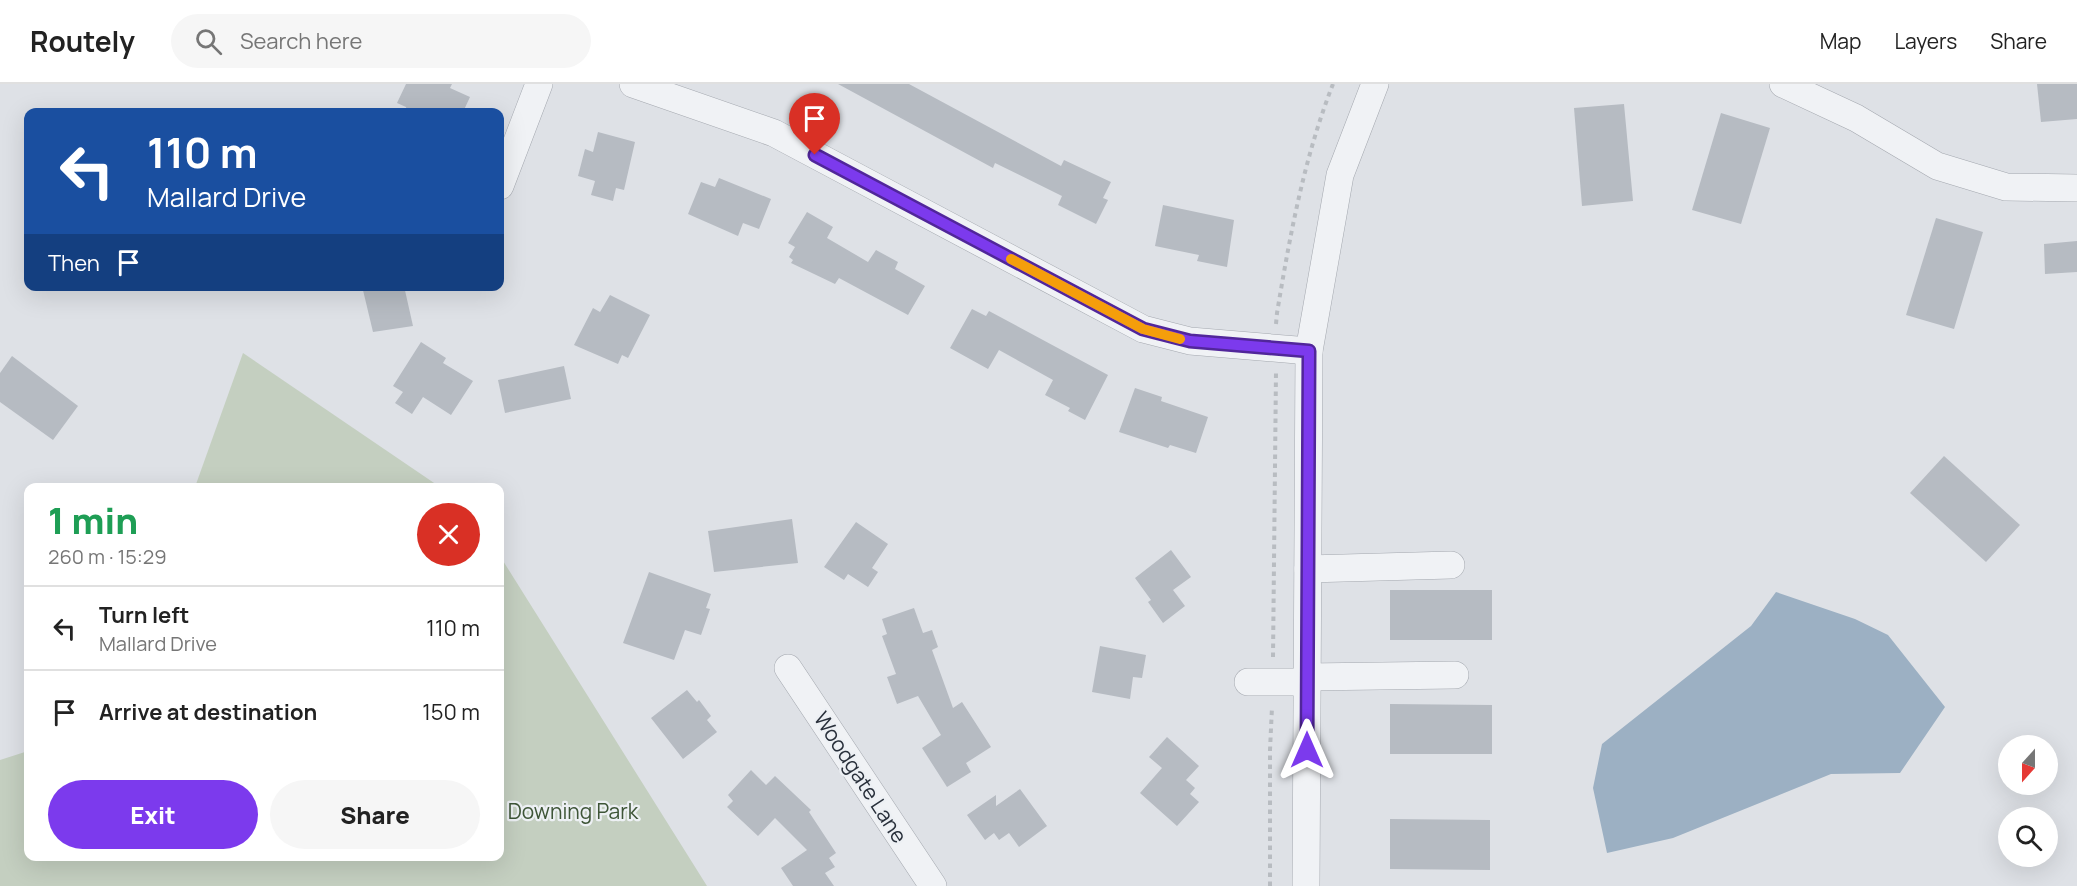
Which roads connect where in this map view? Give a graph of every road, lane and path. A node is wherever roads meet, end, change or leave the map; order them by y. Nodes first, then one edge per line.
1 (539, 84) edge
2 (633, 84) edge
3 (1375, 84) edge
4 (1783, 84) edge
5 (504, 176) edge
6 (2077, 188) edge
7 (1309, 351) junction
8 (1451, 565) dead end
9 (1308, 569) junction
10 (788, 668) dead end
11 (1455, 675) dead end
12 (1307, 679) junction
13 (1248, 682) dead end
14 (933, 886) edge
15 (1306, 886) edge

1 - 5 street
2 - 7 street
3 - 7 street
4 - 6 street
7 - 9 street
8 - 9 street
9 - 12 street
10 - 14 street, Woodgate Lane
11 - 12 street
12 - 13 street
12 - 15 street

